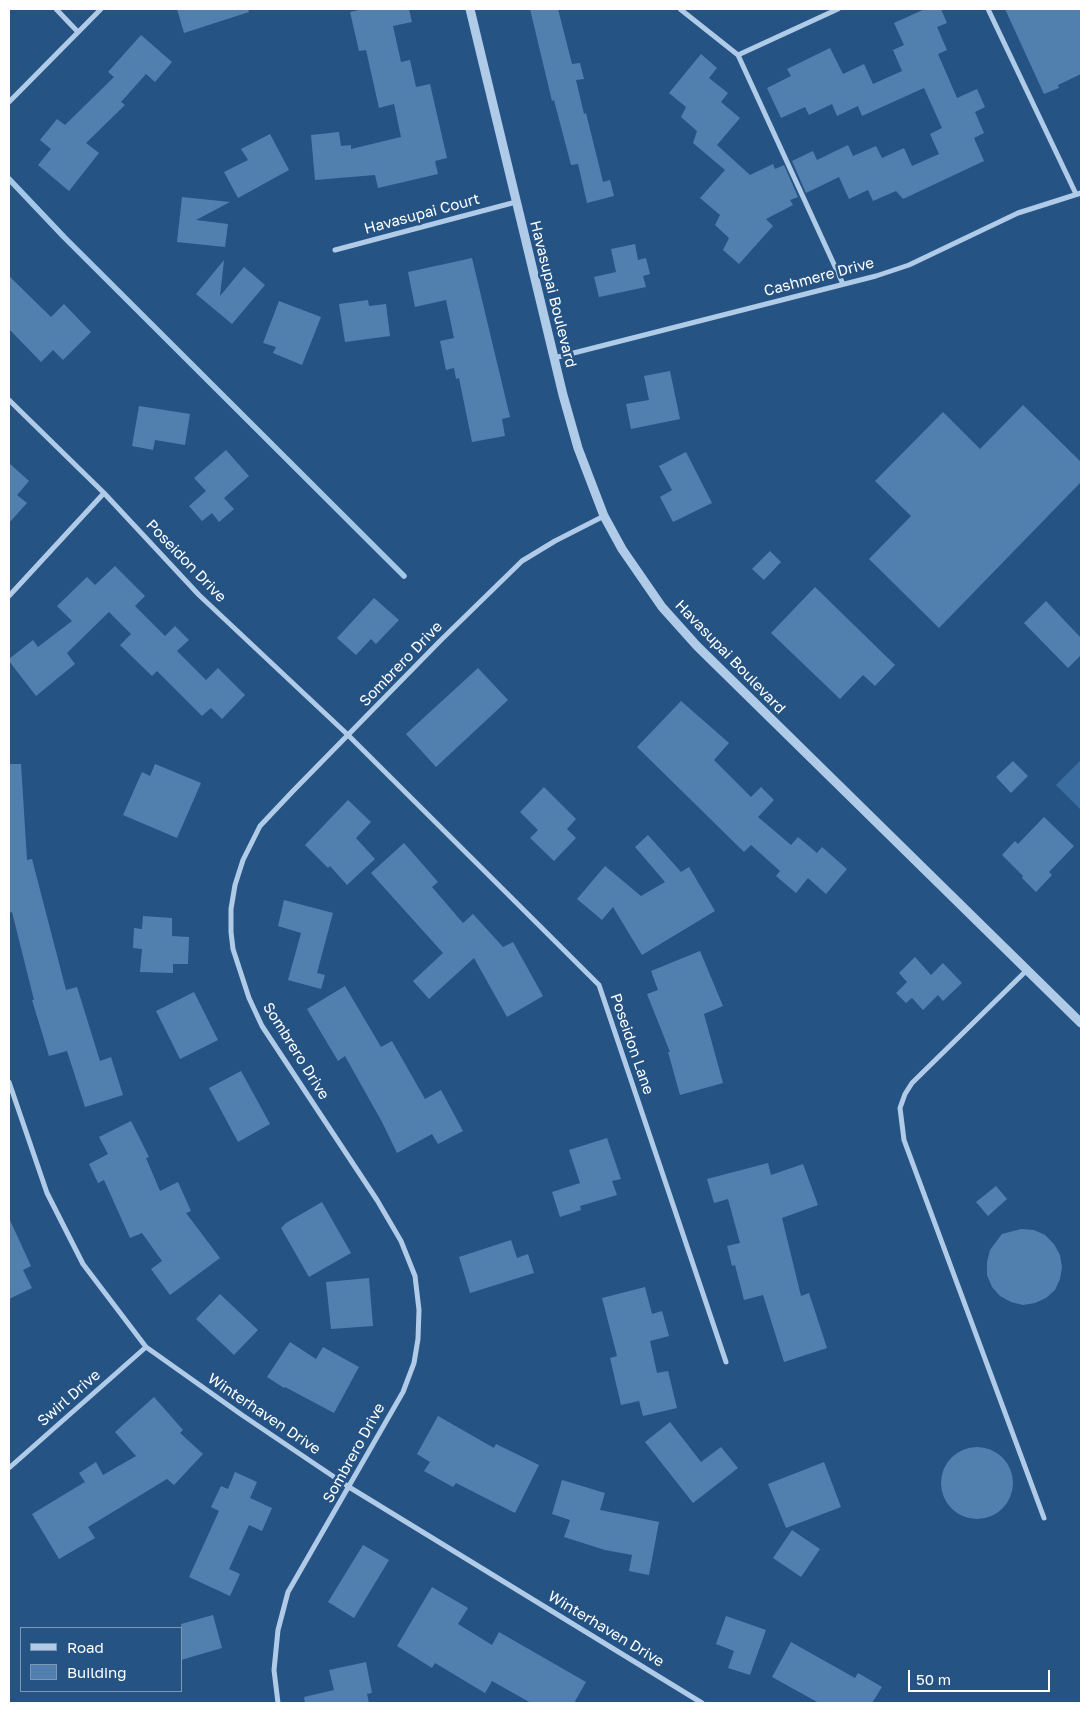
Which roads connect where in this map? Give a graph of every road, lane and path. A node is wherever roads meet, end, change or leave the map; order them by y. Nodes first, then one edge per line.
1 (56, 9) edge
2 (101, 9) edge
3 (470, 9) edge
4 (680, 9) edge
5 (838, 9) edge
6 (988, 9) edge
7 (78, 32) junction
8 (738, 55) junction
9 (9, 102) edge
10 (1078, 194) edge
11 (516, 202) junction
12 (335, 250) dead end
13 (843, 284) junction
14 (554, 358) junction
15 (9, 400) edge
16 (104, 493) junction
17 (604, 516) junction
18 (9, 596) edge
19 (348, 736) junction
20 (1026, 970) junction
21 (1081, 1023) edge
22 (9, 1082) edge
23 (146, 1347) junction
24 (726, 1362) dead end
25 (9, 1468) edge
26 (349, 1488) junction
27 (1044, 1518) dead end
28 (278, 1703) edge
29 (702, 1703) edge

1 - 7 street
2 - 7 street
3 - 11 street, Havasupai Boulevard
4 - 8 street
5 - 8 street
6 - 10 street
7 - 9 street
8 - 13 street
10 - 13 street, Cashmere Drive
11 - 12 street, Havasupai Court
11 - 14 street, Havasupai Boulevard
13 - 14 street, Cashmere Drive
14 - 17 street, Havasupai Boulevard
15 - 16 street, Poseidon Drive
16 - 18 street
16 - 19 street, Poseidon Drive
17 - 19 street, Sombrero Drive
17 - 20 street, Havasupai Boulevard
19 - 24 street, Poseidon Lane
19 - 26 street, Sombrero Drive
20 - 21 street, Havasupai Boulevard
20 - 27 street
22 - 23 street, Winterhaven Drive
23 - 25 street, Swirl Drive
23 - 26 street, Winterhaven Drive
26 - 28 street, Sombrero Drive
26 - 29 street, Winterhaven Drive

